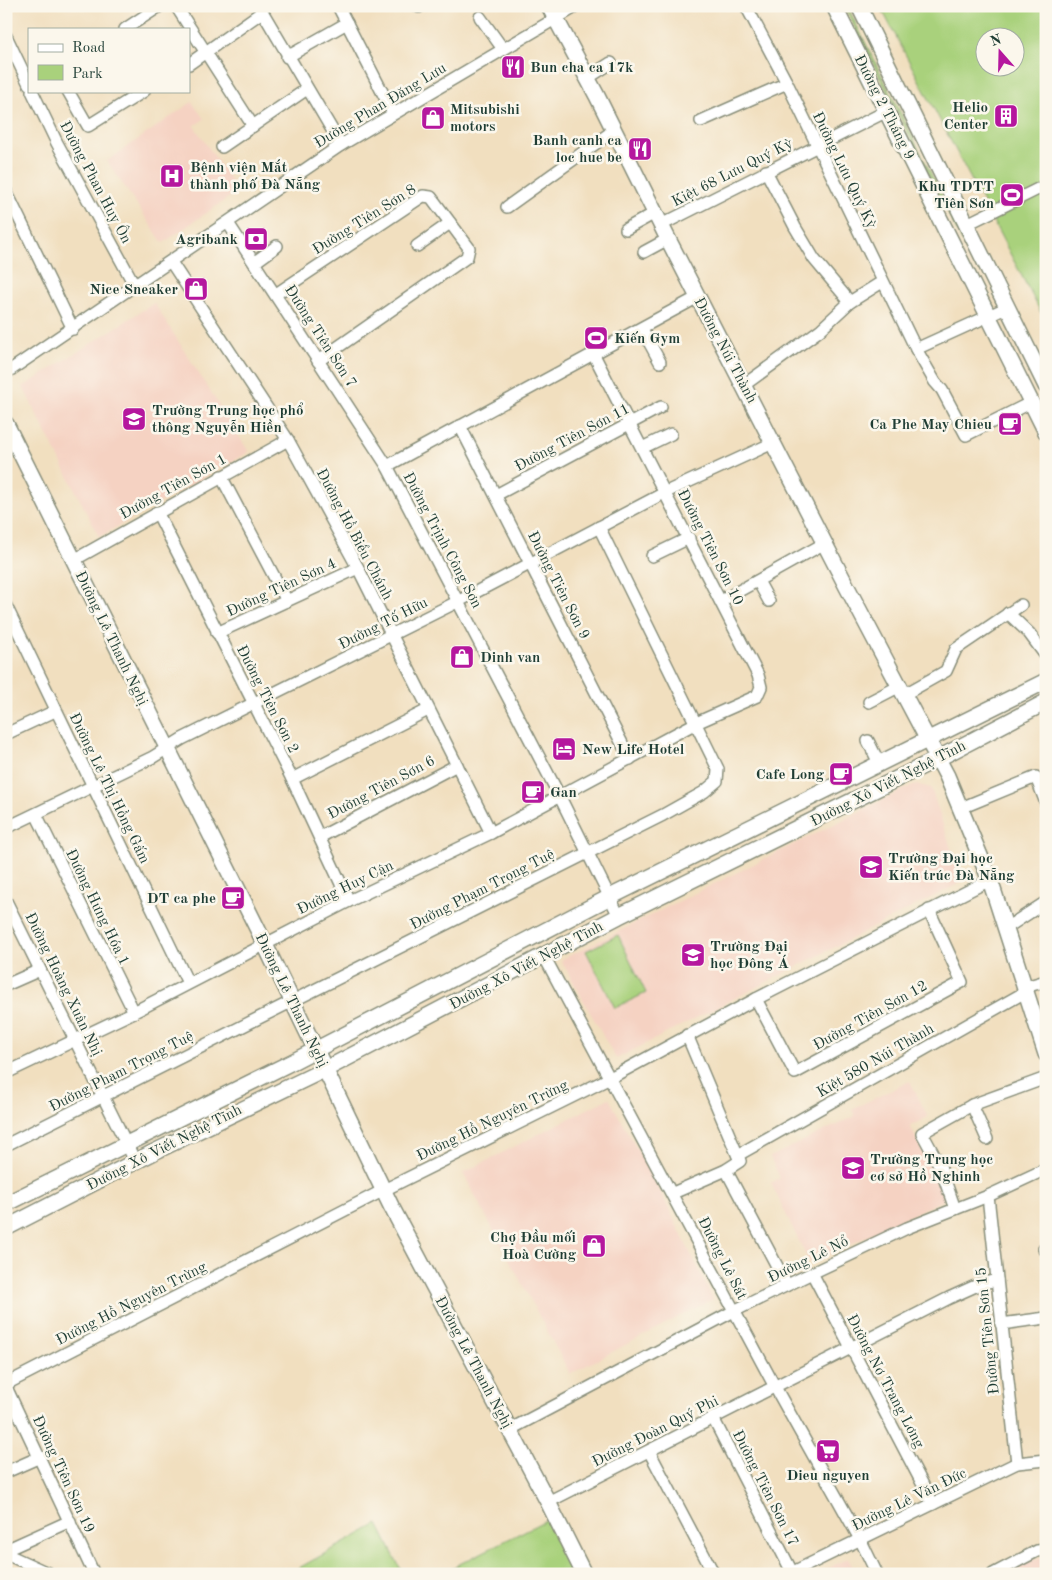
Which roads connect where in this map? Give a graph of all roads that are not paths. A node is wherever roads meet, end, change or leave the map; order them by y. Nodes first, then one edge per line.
1 (160, 6) edge
2 (176, 6) edge
3 (338, 6) edge
4 (577, 6) edge
5 (746, 6) edge
6 (834, 6) edge
7 (859, 6) edge
8 (260, 9) edge
9 (552, 12) edge
10 (480, 18) dead end
11 (347, 23) junction
12 (127, 28) edge
13 (6, 38) edge
14 (503, 50) junction
15 (206, 53) junction
16 (287, 57) junction
17 (190, 63) edge
18 (611, 63) dead end
19 (586, 79) junction
20 (28, 82) edge
21 (787, 83) junction
22 (307, 89) junction
23 (32, 92) edge
24 (69, 92) edge
25 (142, 92) edge
26 (887, 111) junction
27 (393, 113) junction
28 (701, 121) dead end
29 (253, 126) junction
30 (613, 131) junction
31 (341, 145) junction
32 (817, 146) junction
33 (222, 147) dead end
34 (766, 171) junction
35 (1046, 186) edge
36 (6, 191) edge
37 (507, 207) dead end
38 (658, 219) junction
39 (228, 223) junction
40 (450, 223) junction
41 (965, 225) junction
42 (626, 229) dead end
43 (668, 239) junction
44 (277, 246) dead end
45 (417, 246) dead end
46 (644, 252) dead end
47 (170, 262) junction
48 (255, 262) junction
49 (882, 282) junction
50 (136, 286) junction
51 (276, 294) junction
52 (698, 297) junction
53 (850, 302) junction
54 (1006, 308) junction
55 (987, 317) junction
56 (73, 329) junction
57 (642, 329) junction
58 (916, 349) junction
59 (593, 353) junction
60 (318, 361) junction
61 (660, 362) dead end
62 (6, 374) edge
63 (744, 385) junction
64 (1046, 386) edge
65 (1030, 403) junction
66 (661, 407) dead end
67 (629, 423) junction
68 (6, 424) edge
69 (460, 426) junction
70 (1046, 432) edge
71 (671, 434) dead end
72 (288, 440) junction
73 (773, 443) junction
74 (642, 448) junction
75 (387, 466) junction
76 (221, 476) junction
77 (666, 492) junction
78 (496, 495) junction
79 (158, 512) junction
80 (599, 527) junction
81 (689, 538) junction
82 (825, 543) junction
83 (652, 556) dead end
84 (74, 560) junction
85 (531, 565) junction
86 (358, 568) junction
87 (758, 581) junction
88 (770, 600) dead end
89 (287, 601) junction
90 (459, 601) junction
91 (721, 601) junction
92 (1021, 605) dead end
93 (6, 606) edge
94 (1008, 613) junction
95 (10, 623) edge
96 (217, 633) junction
97 (392, 635) junction
98 (1046, 656) edge
99 (1046, 681) edge
100 (902, 690) junction
101 (869, 702) dead end
102 (1046, 702) edge
103 (253, 705) junction
104 (428, 710) junction
105 (55, 711) junction
106 (694, 724) junction
107 (6, 734) edge
108 (930, 740) junction
109 (868, 741) dead end
110 (166, 749) junction
111 (939, 758) junction
112 (630, 759) junction
113 (456, 765) junction
114 (880, 765) junction
115 (292, 779) junction
116 (94, 785) junction
117 (559, 795) junction
118 (1046, 802) edge
119 (961, 808) junction
120 (36, 814) junction
121 (6, 828) edge
122 (491, 833) junction
123 (320, 837) junction
124 (587, 853) junction
125 (990, 880) junction
126 (610, 897) junction
127 (6, 900) edge
128 (348, 901) junction
129 (1046, 902) edge
130 (929, 910) junction
131 (619, 916) junction
132 (1006, 928) junction
133 (264, 945) junction
134 (544, 956) junction
135 (40, 970) junction
136 (1046, 981) edge
137 (188, 983) junction
138 (6, 985) edge
139 (1026, 989) junction
140 (756, 999) junction
141 (292, 1002) junction
142 (134, 1012) junction
143 (687, 1035) junction
144 (76, 1040) junction
145 (316, 1049) junction
146 (1046, 1054) edge
147 (326, 1069) junction
148 (6, 1073) edge
149 (610, 1078) junction
150 (1046, 1078) edge
151 (102, 1097) junction
152 (972, 1105) junction
153 (987, 1139) dead end
154 (127, 1144) junction
155 (6, 1145) edge
156 (738, 1155) junction
157 (135, 1161) junction
158 (1046, 1169) edge
159 (726, 1170) junction
160 (384, 1190) junction
161 (673, 1193) junction
162 (988, 1196) junction
163 (6, 1204) edge
164 (955, 1209) junction
165 (6, 1228) edge
166 (812, 1273) junction
167 (997, 1280) junction
168 (787, 1285) junction
169 (734, 1311) junction
170 (1046, 1318) edge
171 (1002, 1324) junction
172 (852, 1349) junction
173 (6, 1385) edge
174 (775, 1387) junction
175 (713, 1418) junction
176 (510, 1430) junction
177 (649, 1451) junction
178 (40, 1457) junction
179 (1046, 1460) edge
180 (1017, 1464) junction
181 (6, 1472) edge
182 (548, 1502) junction
183 (933, 1504) junction
184 (70, 1521) junction
185 (860, 1539) junction
186 (1046, 1550) edge
187 (6, 1552) edge
188 (791, 1573) edge
189 (50, 1574) edge
190 (94, 1574) edge
191 (584, 1574) edge
192 (714, 1574) edge
193 (877, 1574) edge
194 (993, 1574) edge

1 - 12 street
2 - 15 street
3 - 11 street
4 - 9 street, Đường Phan Đăng Lưu
5 - 21 street, Đường Lưu Quý Kỳ
6 - 26 main road, Đường 2 Tháng 9
7 - 41 main road, Đường 2 Tháng 9
8 - 15 street
8 - 16 street
9 - 14 street, Đường Phan Đăng Lưu
9 - 19 main road, Đường Núi Thành
10 - 14 street
11 - 16 street
11 - 27 street
13 - 20 street
14 - 27 street, Đường Phan Đăng Lưu
15 - 17 street
15 - 29 street
16 - 22 street
18 - 19 street
19 - 30 main road, Đường Núi Thành
21 - 28 street
21 - 32 street, Đường Lưu Quý Kỳ
22 - 29 street
22 - 31 street
23 - 50 street, Đường Phan Huy Ôn
24 - 25 street
26 - 32 street, Kiệt 68 Lưu Quý Kỳ
26 - 55 main road, Đường 2 Tháng 9
27 - 31 street, Đường Phan Đăng Lưu
29 - 33 street
30 - 37 street
30 - 38 main road, Đường Núi Thành
31 - 39 street, Đường Phan Đăng Lưu
32 - 34 street, Kiệt 68 Lưu Quý Kỳ
32 - 49 street, Đường Lưu Quý Kỳ
34 - 38 street, Kiệt 68 Lưu Quý Kỳ
34 - 53 street
35 - 41 street
36 - 56 street
38 - 42 street, Kiệt 68 Lưu Quý Kỳ
38 - 43 main road, Đường Núi Thành
39 - 47 street, Đường Phan Đăng Lưu
39 - 48 street, Đường Tiên Sơn 7
40 - 45 street
40 - 51 street, Đường Tiên Sơn 8
40 - 60 street, Đường Tiên Sơn 8
41 - 54 main road, Đường 2 Tháng 9
43 - 46 street
43 - 52 main road, Đường Núi Thành
44 - 48 street
47 - 50 street, Đường Phan Đăng Lưu
47 - 72 street, Đường Hồ Biểu Chánh
48 - 51 street, Đường Tiên Sơn 7
49 - 53 street
49 - 58 street, Đường Lưu Quý Kỳ
50 - 56 street, Đường Phan Đăng Lưu
51 - 60 street, Đường Tiên Sơn 7
52 - 57 street, Đường Trịnh Công Sơn
52 - 63 main road, Đường Núi Thành
53 - 63 street
54 - 55 street
54 - 64 main road, Đường 2 Tháng 9
55 - 58 street
55 - 65 main road, Đường 2 Tháng 9
56 - 62 street, Đường Phan Đăng Lưu
57 - 59 street, Đường Trịnh Công Sơn
57 - 61 street
58 - 65 street, Đường Lưu Quý Kỳ
59 - 67 street, Đường Tiên Sơn 10
59 - 69 street, Đường Trịnh Công Sơn
60 - 75 street, Đường Tiên Sơn 7
63 - 73 main road, Đường Núi Thành
65 - 70 main road, Đường 2 Tháng 9
66 - 67 street, Đường Tiên Sơn 11
67 - 74 street, Đường Tiên Sơn 10
67 - 78 street, Đường Tiên Sơn 11
68 - 84 main road, Đường Lê Thanh Nghị
69 - 75 street, Đường Trịnh Công Sơn
69 - 78 street, Đường Tiên Sơn 9
71 - 74 street
72 - 76 street, Đường Tiên Sơn 1
72 - 86 street, Đường Hồ Biểu Chánh
73 - 77 street, Đường Tố Hữu
73 - 82 main road, Đường Núi Thành
74 - 77 street, Đường Tiên Sơn 10
75 - 90 street, Đường Trịnh Công Sơn
76 - 79 street, Đường Tiên Sơn 1
76 - 89 street
77 - 80 street, Đường Tố Hữu
77 - 81 street, Đường Tiên Sơn 10
78 - 85 street, Đường Tiên Sơn 9
79 - 84 street, Đường Tiên Sơn 1
79 - 96 street, Đường Tiên Sơn 2
80 - 85 street, Đường Tố Hữu
80 - 106 street, Đường Phạm Trọng Tuệ
81 - 83 street
81 - 91 street, Đường Tiên Sơn 10
82 - 87 street
82 - 100 main road, Đường Núi Thành
84 - 110 main road, Đường Lê Thanh Nghị
85 - 90 street, Đường Tố Hữu
85 - 112 street, Đường Tiên Sơn 9
86 - 89 street, Đường Tiên Sơn 4
86 - 97 street, Đường Hồ Biểu Chánh
87 - 88 street
87 - 91 street
89 - 96 street, Đường Tiên Sơn 4
90 - 97 street, Đường Tố Hữu
90 - 117 street, Đường Trịnh Công Sơn
91 - 106 street, Đường Tiên Sơn 10
92 - 94 street
93 - 95 street, Đường Lê Thị Hồng Gấm
94 - 98 street
94 - 100 street
95 - 105 street, Đường Lê Thị Hồng Gấm
96 - 103 street, Đường Tiên Sơn 2
97 - 103 street, Đường Tố Hữu
97 - 104 street, Đường Hồ Biểu Chánh
99 - 108 main road, Đường Xô Viết Nghệ Tĩnh
100 - 101 street
100 - 108 main road, Đường Núi Thành
102 - 111 main road, Đường Xô Viết Nghệ Tĩnh
103 - 110 street, Đường Tố Hữu
103 - 115 street, Đường Tiên Sơn 2
104 - 113 street, Đường Hồ Biểu Chánh
104 - 115 street
105 - 107 street
105 - 116 street, Đường Lê Thị Hồng Gấm
106 - 112 street, Đường Huy Cận
106 - 124 street, Đường Phạm Trọng Tuệ
108 - 111 main road, Đường Núi Thành
108 - 114 main road, Đường Xô Viết Nghệ Tĩnh
109 - 114 street
110 - 116 street, Đường Tố Hữu
110 - 133 main road, Đường Lê Thanh Nghị
111 - 119 main road, Đường Núi Thành
111 - 131 main road, Đường Xô Viết Nghệ Tĩnh
112 - 117 street, Đường Huy Cận
113 - 122 street, Đường Hồ Biểu Chánh
113 - 123 street, Đường Tiên Sơn 6
114 - 126 main road, Đường Xô Viết Nghệ Tĩnh
115 - 123 street, Đường Tiên Sơn 2
116 - 120 street, Đường Tố Hữu
116 - 137 street, Đường Lê Thị Hồng Gấm
117 - 122 street, Đường Huy Cận
117 - 124 street, Đường Trịnh Công Sơn
118 - 119 street
119 - 125 main road, Đường Núi Thành
120 - 121 street, Đường Tố Hữu
120 - 142 street, Đường Hưng Hóa 1
122 - 128 street, Đường Huy Cận
123 - 128 street, Đường Tiên Sơn 2
124 - 126 street, Đường Trịnh Công Sơn
124 - 141 street, Đường Phạm Trọng Tuệ
125 - 130 street, Đường Hồ Nguyên Trừng
125 - 132 main road, Đường Núi Thành
126 - 131 street, Đường Trịnh Công Sơn
126 - 145 main road, Đường Xô Viết Nghệ Tĩnh
127 - 135 street, Đường Hoàng Xuân Nhị
128 - 133 street, Đường Huy Cận
129 - 132 street
130 - 140 street, Đường Hồ Nguyên Trừng
130 - 140 street, Đường Tiên Sơn 12
131 - 134 main road, Đường Xô Viết Nghệ Tĩnh
132 - 139 main road, Đường Núi Thành
133 - 137 street, Đường Huy Cận
133 - 141 main road, Đường Lê Thanh Nghị
134 - 147 main road, Đường Xô Viết Nghệ Tĩnh
134 - 149 street, Đường Lê Sát
135 - 138 street
135 - 144 street, Đường Hoàng Xuân Nhị
136 - 139 street, Kiệt 580 Núi Thành
137 - 142 street, Đường Huy Cận
139 - 146 main road, Đường Núi Thành
139 - 156 street, Kiệt 580 Núi Thành
140 - 143 street, Đường Hồ Nguyên Trừng
141 - 145 main road, Đường Lê Thanh Nghị
141 - 151 street, Đường Phạm Trọng Tuệ
142 - 144 street, Đường Huy Cận
143 - 149 street, Đường Hồ Nguyên Trừng
143 - 156 street
144 - 148 street, Đường Huy Cận
144 - 151 street, Đường Hoàng Xuân Nhị
145 - 147 main road, Đường Lê Thanh Nghị
145 - 154 main road, Đường Xô Viết Nghệ Tĩnh
147 - 157 main road, Đường Xô Viết Nghệ Tĩnh
147 - 160 main road, Đường Lê Thanh Nghị
149 - 160 street, Đường Hồ Nguyên Trừng
149 - 161 street, Đường Lê Sát
150 - 152 street
151 - 154 street, Đường Hoàng Xuân Nhị
151 - 155 street, Đường Phạm Trọng Tuệ
152 - 153 street
152 - 164 street
154 - 157 street, Đường Hoàng Xuân Nhị
154 - 163 main road, Đường Xô Viết Nghệ Tĩnh
156 - 159 street
157 - 165 main road, Đường Xô Viết Nghệ Tĩnh
158 - 162 street, Đường Lê Nổ
159 - 161 street
159 - 168 street
160 - 173 street, Đường Hồ Nguyên Trừng
160 - 176 main road, Đường Lê Thanh Nghị
161 - 169 street, Đường Lê Sát
162 - 164 street, Đường Lê Nổ
162 - 167 street, Đường Tiên Sơn 15
164 - 166 street, Đường Lê Nổ
166 - 168 street, Đường Lê Nổ
166 - 172 street, Đường Nơ Trang Lơng
167 - 171 street, Đường Tiên Sơn 15
167 - 172 street, Đường Đoàn Quý Phi
168 - 169 street, Đường Lê Nổ
169 - 174 street, Đường Lê Sát
169 - 176 street, Đường Lê Nổ
170 - 171 street
171 - 180 street, Đường Tiên Sơn 15
172 - 174 street, Đường Đoàn Quý Phi
172 - 183 street, Đường Nơ Trang Lơng
173 - 178 street, Đường Tiên Sơn 19
174 - 175 street, Đường Đoàn Quý Phi
174 - 185 street, Đường Lê Sát
175 - 177 street, Đường Đoàn Quý Phi
175 - 188 street, Đường Tiên Sơn 17
176 - 182 main road, Đường Lê Thanh Nghị
177 - 182 street, Đường Đoàn Quý Phi
177 - 192 street
178 - 181 street
178 - 184 street, Đường Tiên Sơn 19
179 - 180 street, Đường Lê Văn Đức
180 - 183 street, Đường Lê Văn Đức
182 - 191 main road, Đường Lê Thanh Nghị
183 - 185 street, Đường Lê Văn Đức
184 - 187 street
184 - 190 street, Đường Tiên Sơn 19
185 - 188 street, Đường Lê Văn Đức
185 - 193 street, Đường Lê Sát
186 - 194 street
187 - 189 street

